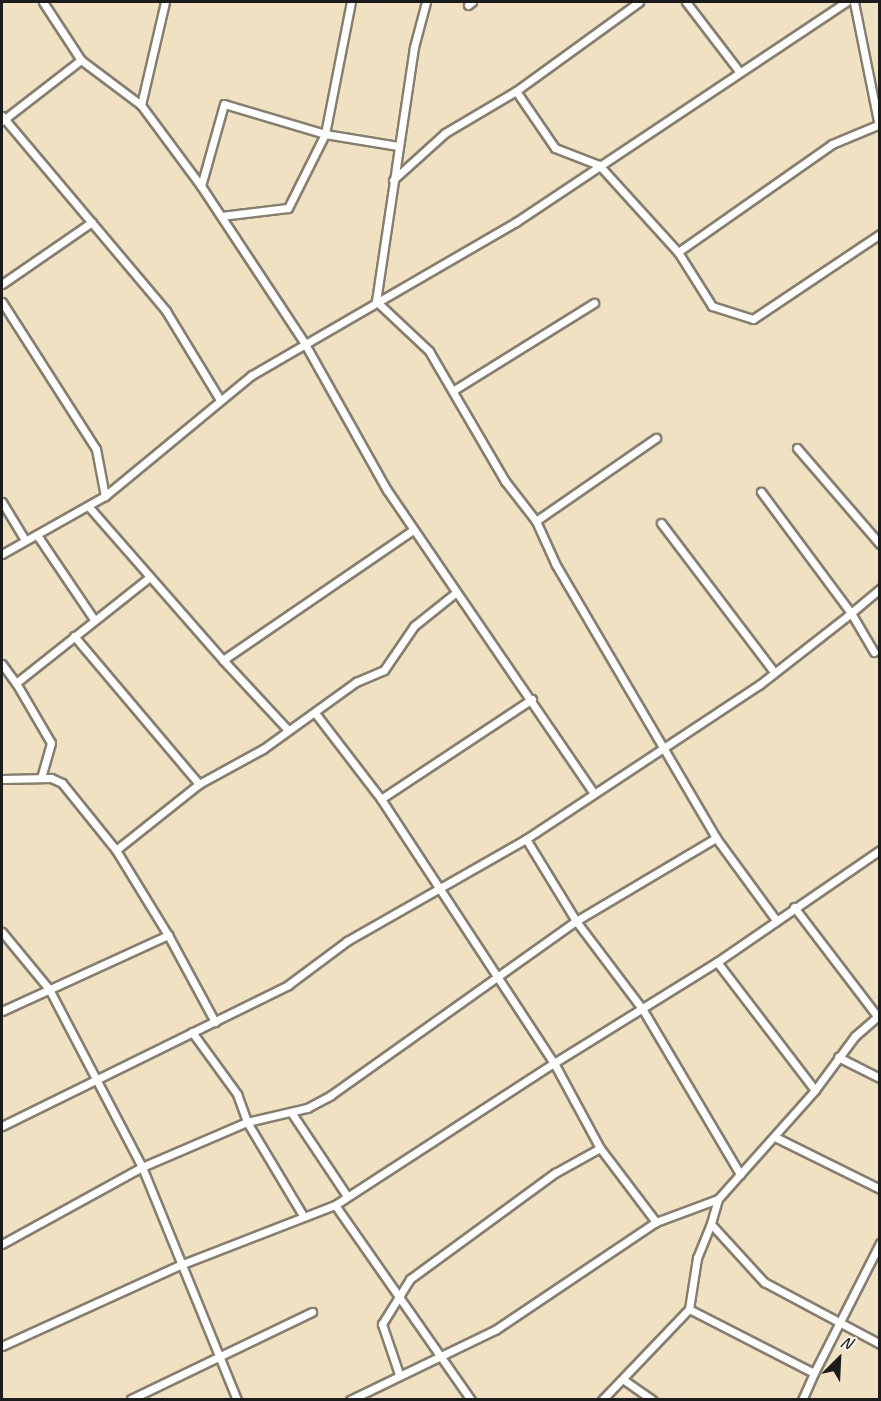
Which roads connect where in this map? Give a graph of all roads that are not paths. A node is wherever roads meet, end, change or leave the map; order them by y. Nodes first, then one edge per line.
1 (43, 2) edge
2 (165, 2) edge
3 (351, 2) edge
4 (426, 2) edge
5 (639, 2) edge
6 (686, 2) edge
7 (846, 2) edge
8 (854, 2) edge
9 (81, 60) junction
10 (738, 71) junction
11 (516, 91) junction
12 (141, 105) junction
13 (2, 119) edge
14 (879, 126) edge
15 (325, 134) junction
16 (398, 146) junction
17 (599, 165) junction
18 (393, 180) junction
19 (201, 186) junction
20 (221, 216) junction
21 (92, 222) junction
22 (879, 234) edge
23 (678, 252) junction
24 (2, 284) edge
25 (376, 301) junction
26 (2, 302) edge
27 (594, 303) dead end
28 (305, 344) junction
29 (454, 390) junction
30 (219, 398) junction
31 (656, 438) dead end
32 (797, 448) dead end
33 (761, 492) dead end
34 (105, 496) junction
35 (2, 502) edge
36 (90, 507) junction
37 (536, 522) junction
38 (661, 523) dead end
39 (413, 530) junction
40 (37, 535) junction
41 (25, 540) junction
42 (879, 544) edge
43 (2, 554) edge
44 (147, 579) junction
45 (879, 590) edge
46 (454, 594) junction
47 (851, 613) junction
48 (93, 618) junction
49 (74, 636) junction
50 (874, 652) dead end
51 (223, 660) junction
52 (2, 664) edge
53 (772, 669) junction
54 (16, 683) junction
55 (532, 699) junction
56 (315, 713) junction
57 (288, 730) junction
58 (665, 743) junction
59 (41, 778) junction
60 (2, 779) edge
61 (199, 784) junction
62 (594, 793) junction
63 (381, 799) junction
64 (716, 838) junction
65 (526, 839) junction
66 (116, 850) junction
67 (879, 850) edge
68 (438, 888) junction
69 (794, 907) junction
70 (776, 920) junction
71 (576, 921) junction
72 (2, 932) edge
73 (168, 935) junction
74 (717, 962) junction
75 (498, 974) junction
76 (49, 989) junction
77 (643, 1010) junction
78 (2, 1011) edge
79 (878, 1015) edge
80 (215, 1022) junction
81 (192, 1032) junction
82 (838, 1057) junction
83 (554, 1063) junction
84 (95, 1077) junction
85 (879, 1078) edge
86 (815, 1090) junction
87 (291, 1112) junction
88 (247, 1122) junction
89 (2, 1126) edge
90 (775, 1137) junction
91 (600, 1148) junction
92 (142, 1167) junction
93 (740, 1174) junction
94 (879, 1189) edge
95 (347, 1196) junction
96 (718, 1199) junction
97 (334, 1205) junction
98 (302, 1214) junction
99 (656, 1222) junction
100 (711, 1224) junction
101 (879, 1243) edge
102 (2, 1244) edge
103 (180, 1264) junction
104 (398, 1295) junction
105 (689, 1309) junction
106 (312, 1312) dead end
107 (839, 1323) junction
108 (879, 1344) edge
109 (2, 1346) edge
110 (218, 1356) junction
111 (444, 1358) junction
112 (814, 1373) junction
113 (399, 1374) junction
114 (624, 1380) junction
115 (131, 1399) edge
116 (237, 1400) edge
117 (350, 1400) edge
118 (471, 1400) edge
119 (602, 1400) edge
120 (653, 1400) edge
121 (802, 1400) edge

1 - 9 street
2 - 12 street
3 - 15 street
4 - 16 street
5 - 11 street
6 - 10 street
7 - 10 street
8 - 14 street
9 - 12 street
9 - 13 street
10 - 17 street
11 - 17 street
11 - 18 street
12 - 19 street
13 - 21 street
14 - 23 street
15 - 16 street
15 - 19 street
15 - 20 street
16 - 18 street
17 - 23 street
17 - 25 street
18 - 25 street
19 - 20 street
20 - 28 street
21 - 24 street
21 - 30 street
22 - 23 street
25 - 28 street
25 - 29 street
26 - 34 street
27 - 29 street
28 - 30 street
28 - 39 street
29 - 37 street
30 - 34 street
31 - 37 street
32 - 42 street
33 - 47 street
34 - 36 street
35 - 41 street
36 - 40 street
36 - 44 street
37 - 58 street
38 - 53 street
39 - 46 street
39 - 51 street
40 - 41 street
40 - 48 street
41 - 43 street
44 - 48 street
44 - 51 street
45 - 47 street
46 - 55 street
46 - 56 street
47 - 50 street
47 - 53 street
48 - 49 street
49 - 54 street
49 - 61 street
51 - 57 street
52 - 54 street
53 - 58 street
54 - 59 street
55 - 62 street
55 - 63 street
56 - 57 street
56 - 63 street
57 - 61 street
58 - 62 street
58 - 64 street
59 - 60 street
59 - 66 street
61 - 66 street
62 - 65 street
63 - 68 street
64 - 70 street
64 - 71 street
65 - 68 street
65 - 71 street
66 - 73 street
67 - 69 street
68 - 75 street
68 - 80 street
69 - 70 street
69 - 79 street
70 - 74 street
71 - 75 street
71 - 77 street
72 - 76 street
73 - 76 street
73 - 80 street
74 - 77 street
74 - 86 street
75 - 83 street
75 - 87 street
76 - 78 street
76 - 84 street
77 - 83 street
77 - 93 street
79 - 82 street
80 - 81 street
81 - 84 street
81 - 88 street
82 - 85 street
82 - 86 street
83 - 91 street
83 - 95 street
84 - 89 street
84 - 92 street
86 - 90 street
87 - 88 street
87 - 95 street
88 - 92 street
88 - 98 street
90 - 93 street
90 - 94 street
91 - 99 street
91 - 104 street
92 - 102 street
92 - 103 street
93 - 96 street
95 - 97 street
96 - 99 street
96 - 100 street
97 - 98 street
97 - 104 street
98 - 103 street
99 - 111 street
100 - 105 street
100 - 107 street
101 - 107 street
103 - 109 street
103 - 110 street
104 - 111 street
104 - 113 street
105 - 112 street
105 - 114 street
106 - 110 street
107 - 108 street
107 - 112 street
110 - 115 street
110 - 116 street
111 - 113 street
111 - 118 street
112 - 121 street
113 - 117 street
114 - 119 street
114 - 120 street

